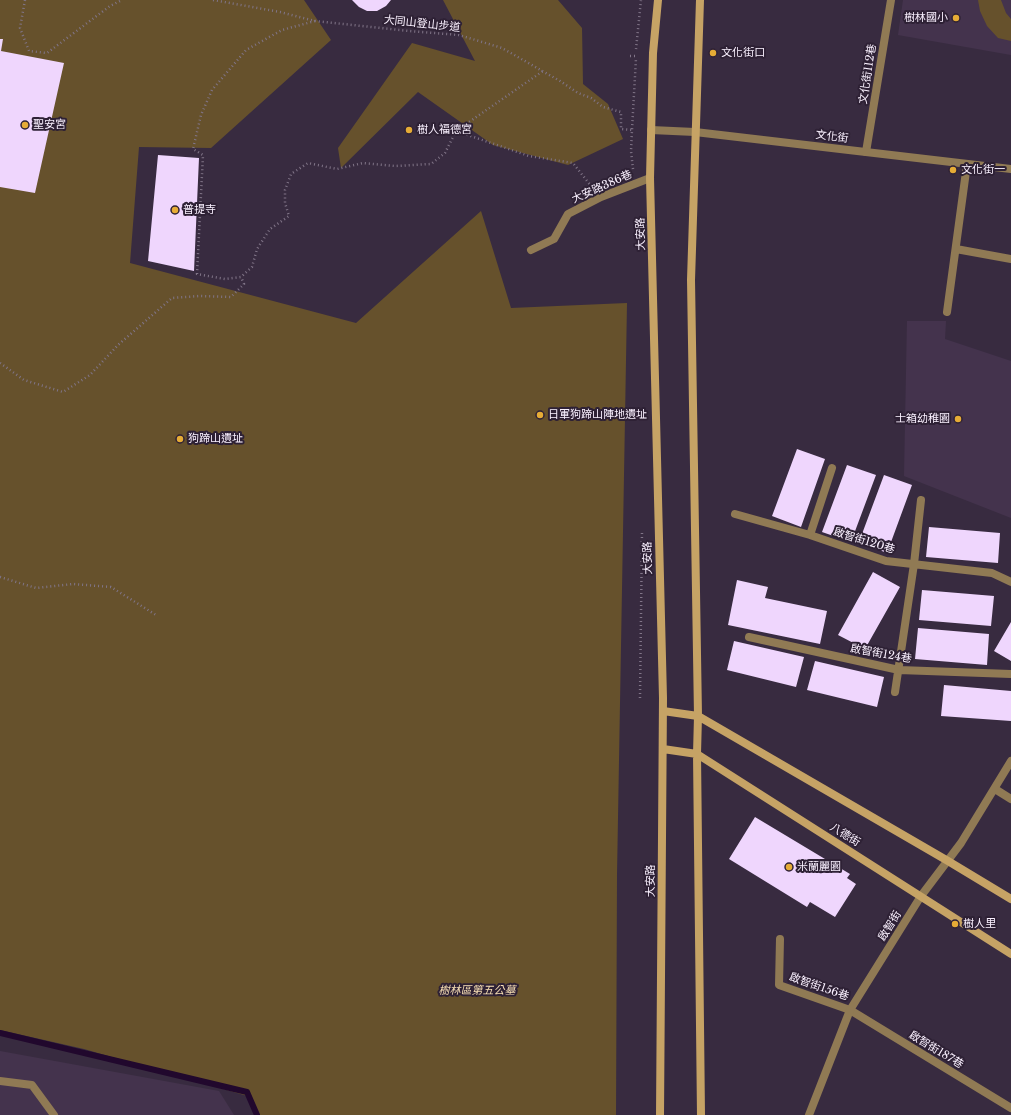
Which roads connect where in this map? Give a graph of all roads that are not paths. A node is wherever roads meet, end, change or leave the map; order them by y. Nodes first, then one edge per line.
1 (658, 0) edge
2 (700, 0) edge
3 (891, 0) edge
4 (651, 130) junction
5 (695, 132) junction
6 (866, 152) junction
7 (967, 164) junction
8 (1011, 169) edge
9 (650, 178) junction
10 (956, 249) junction
11 (532, 250) dead end
12 (1011, 259) edge
13 (947, 312) dead end
14 (832, 468) dead end
15 (921, 500) dead end
16 (735, 514) dead end
17 (810, 535) junction
18 (914, 564) junction
19 (1011, 582) edge
20 (749, 638) dead end
21 (899, 670) junction
22 (1011, 674) edge
23 (895, 692) dead end
24 (663, 711) junction
25 (698, 716) junction
26 (663, 749) junction
27 (697, 754) junction
28 (1011, 761) edge
29 (995, 789) junction
30 (1011, 799) edge
31 (948, 861) junction
32 (921, 896) junction
33 (1011, 899) edge
34 (780, 939) dead end
35 (1011, 954) edge
36 (850, 1010) junction
37 (0, 1081) edge
38 (1011, 1108) edge
39 (54, 1115) edge
40 (660, 1115) edge
41 (701, 1115) edge
42 (809, 1115) edge

1 - 4 street, 大安路
2 - 5 street
3 - 6 street, 文化街112巷
4 - 5 street, 文化街
4 - 9 street, 大安路
5 - 6 street, 文化街
5 - 25 street
6 - 7 street, 文化街
7 - 8 street, 文化街
7 - 10 street
9 - 11 street, 大安路386巷
9 - 24 street, 大安路
10 - 12 street
10 - 13 street
14 - 17 street
15 - 18 street
16 - 17 street, 啟智街120巷
17 - 18 street, 啟智街120巷
18 - 19 street, 啟智街120巷
18 - 21 street
20 - 21 street, 啟智街124巷
21 - 22 street, 啟智街124巷
21 - 23 street
24 - 25 street
24 - 26 street, 大安路
25 - 27 street
25 - 31 street
26 - 27 street, 八德街
26 - 40 street, 大安路
27 - 32 street, 八德街
27 - 41 street
28 - 29 street, 啟智街
29 - 30 street
29 - 31 street, 啟智街
31 - 32 street, 啟智街
31 - 33 street
32 - 35 street, 八德街
32 - 36 street, 啟智街
34 - 36 street, 啟智街156巷
36 - 38 street, 啟智街187巷
36 - 42 street, 啟智街
37 - 39 street

